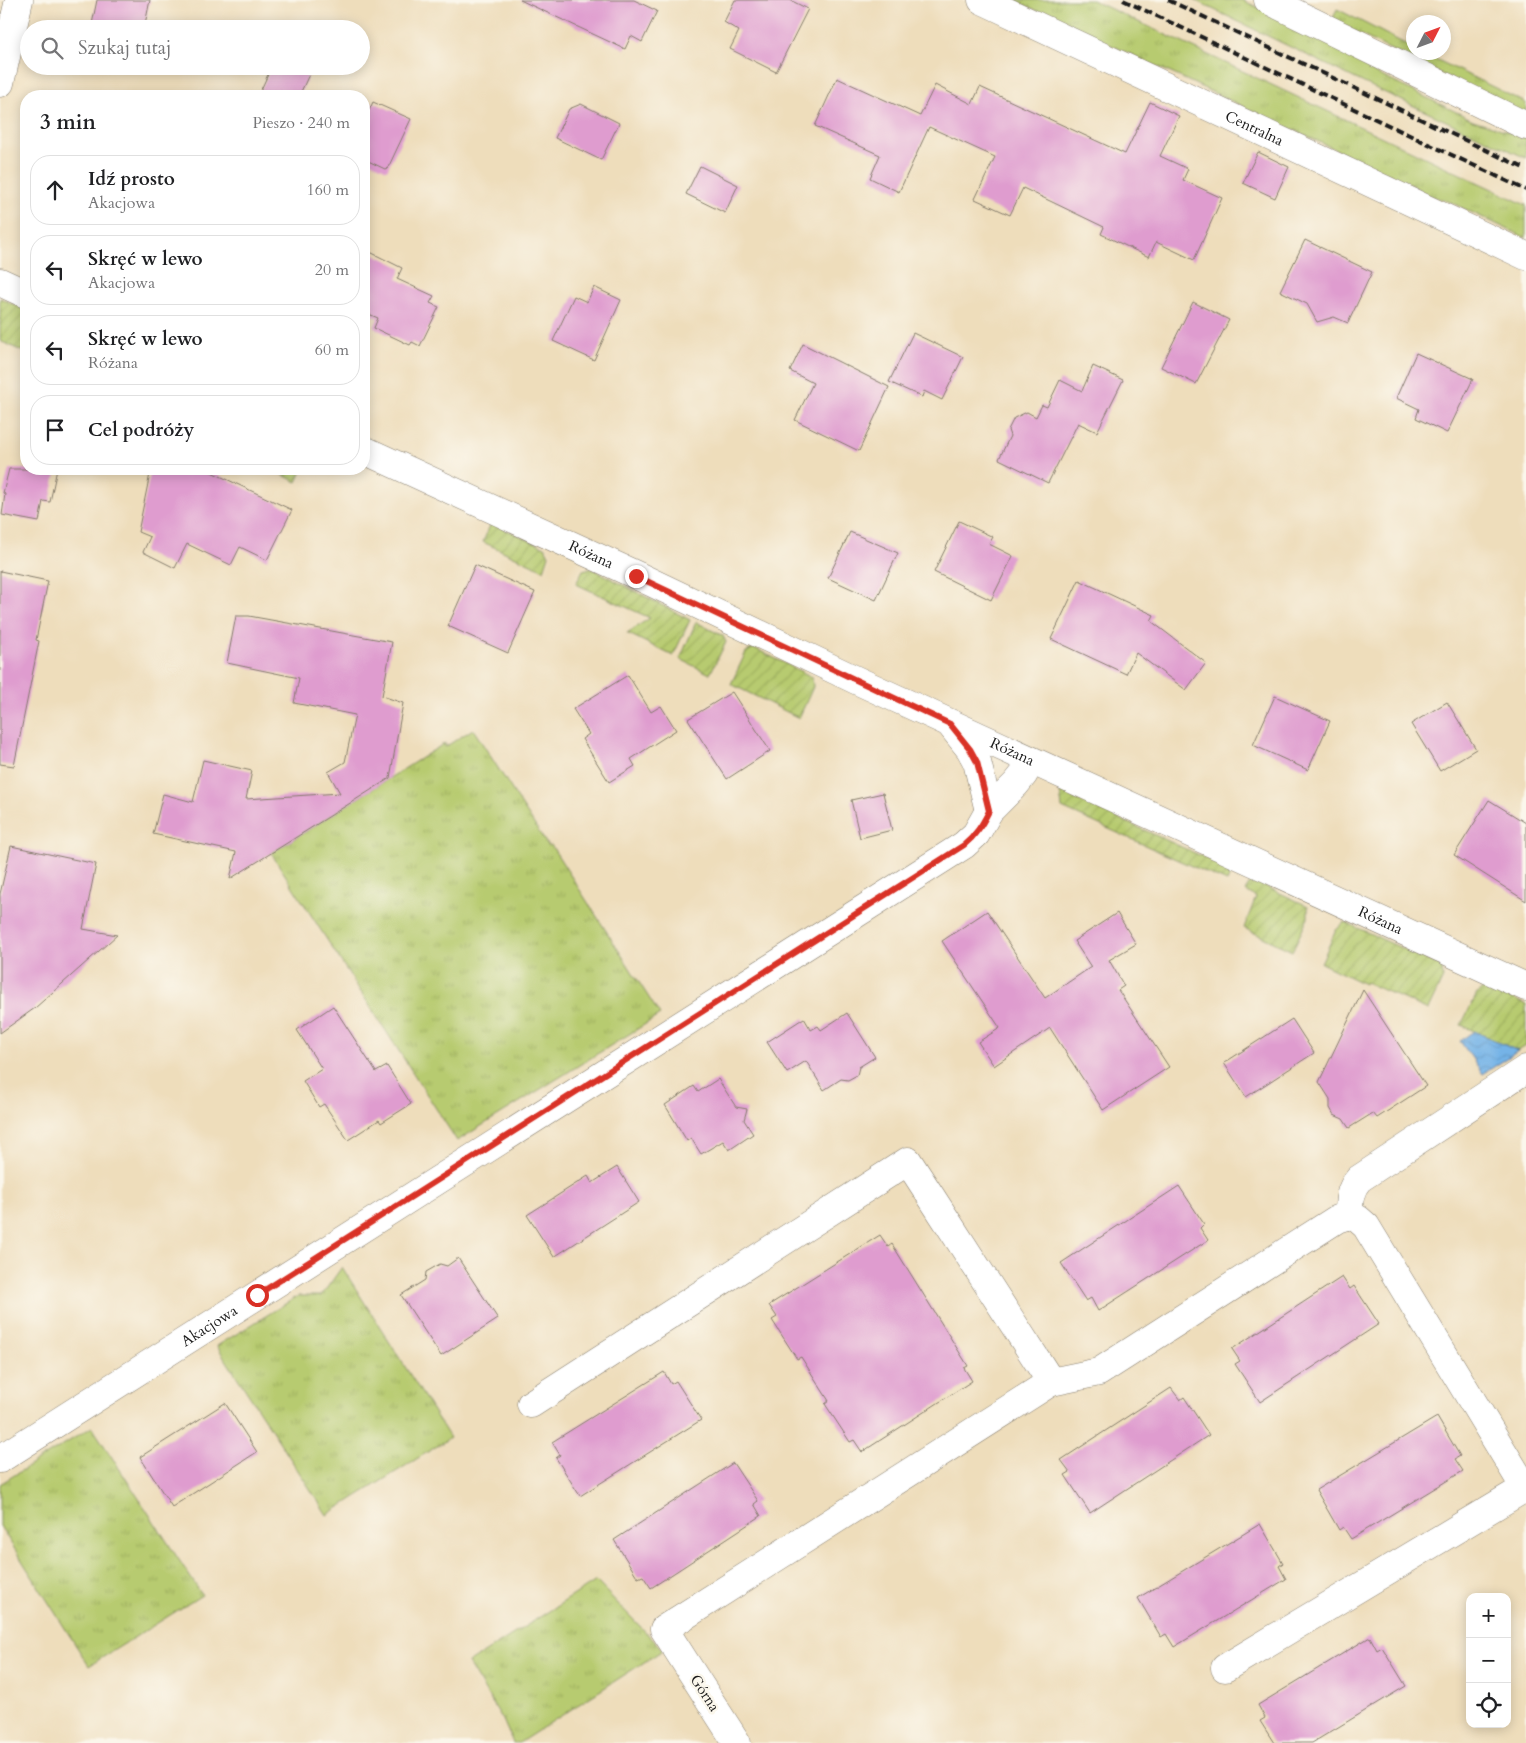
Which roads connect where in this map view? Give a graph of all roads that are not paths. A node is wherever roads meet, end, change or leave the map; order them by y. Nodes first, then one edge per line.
1 (19, 0) edge
2 (982, 0) edge
3 (1268, 0) edge
4 (0, 83) edge
5 (1526, 126) edge
6 (1526, 256) edge
7 (0, 282) edge
8 (20, 291) edge
9 (370, 453) edge
10 (950, 724) junction
11 (1030, 761) junction
12 (989, 811) junction
13 (1526, 988) edge
14 (1526, 1069) edge
15 (1349, 1215) junction
16 (1051, 1382) junction
17 (531, 1404) dead end
18 (0, 1459) edge
19 (1225, 1668) dead end
20 (737, 1743) edge

1 - 4 street
2 - 6 street, Centralna
3 - 5 street
7 - 8 street
9 - 10 street, Różana
10 - 11 street, Różana
10 - 12 street
11 - 12 street, Akacjowa
11 - 13 street, Różana
12 - 18 street, Akacjowa
14 - 15 street
15 - 16 street
15 - 19 street
16 - 17 street
16 - 20 street, Górna

